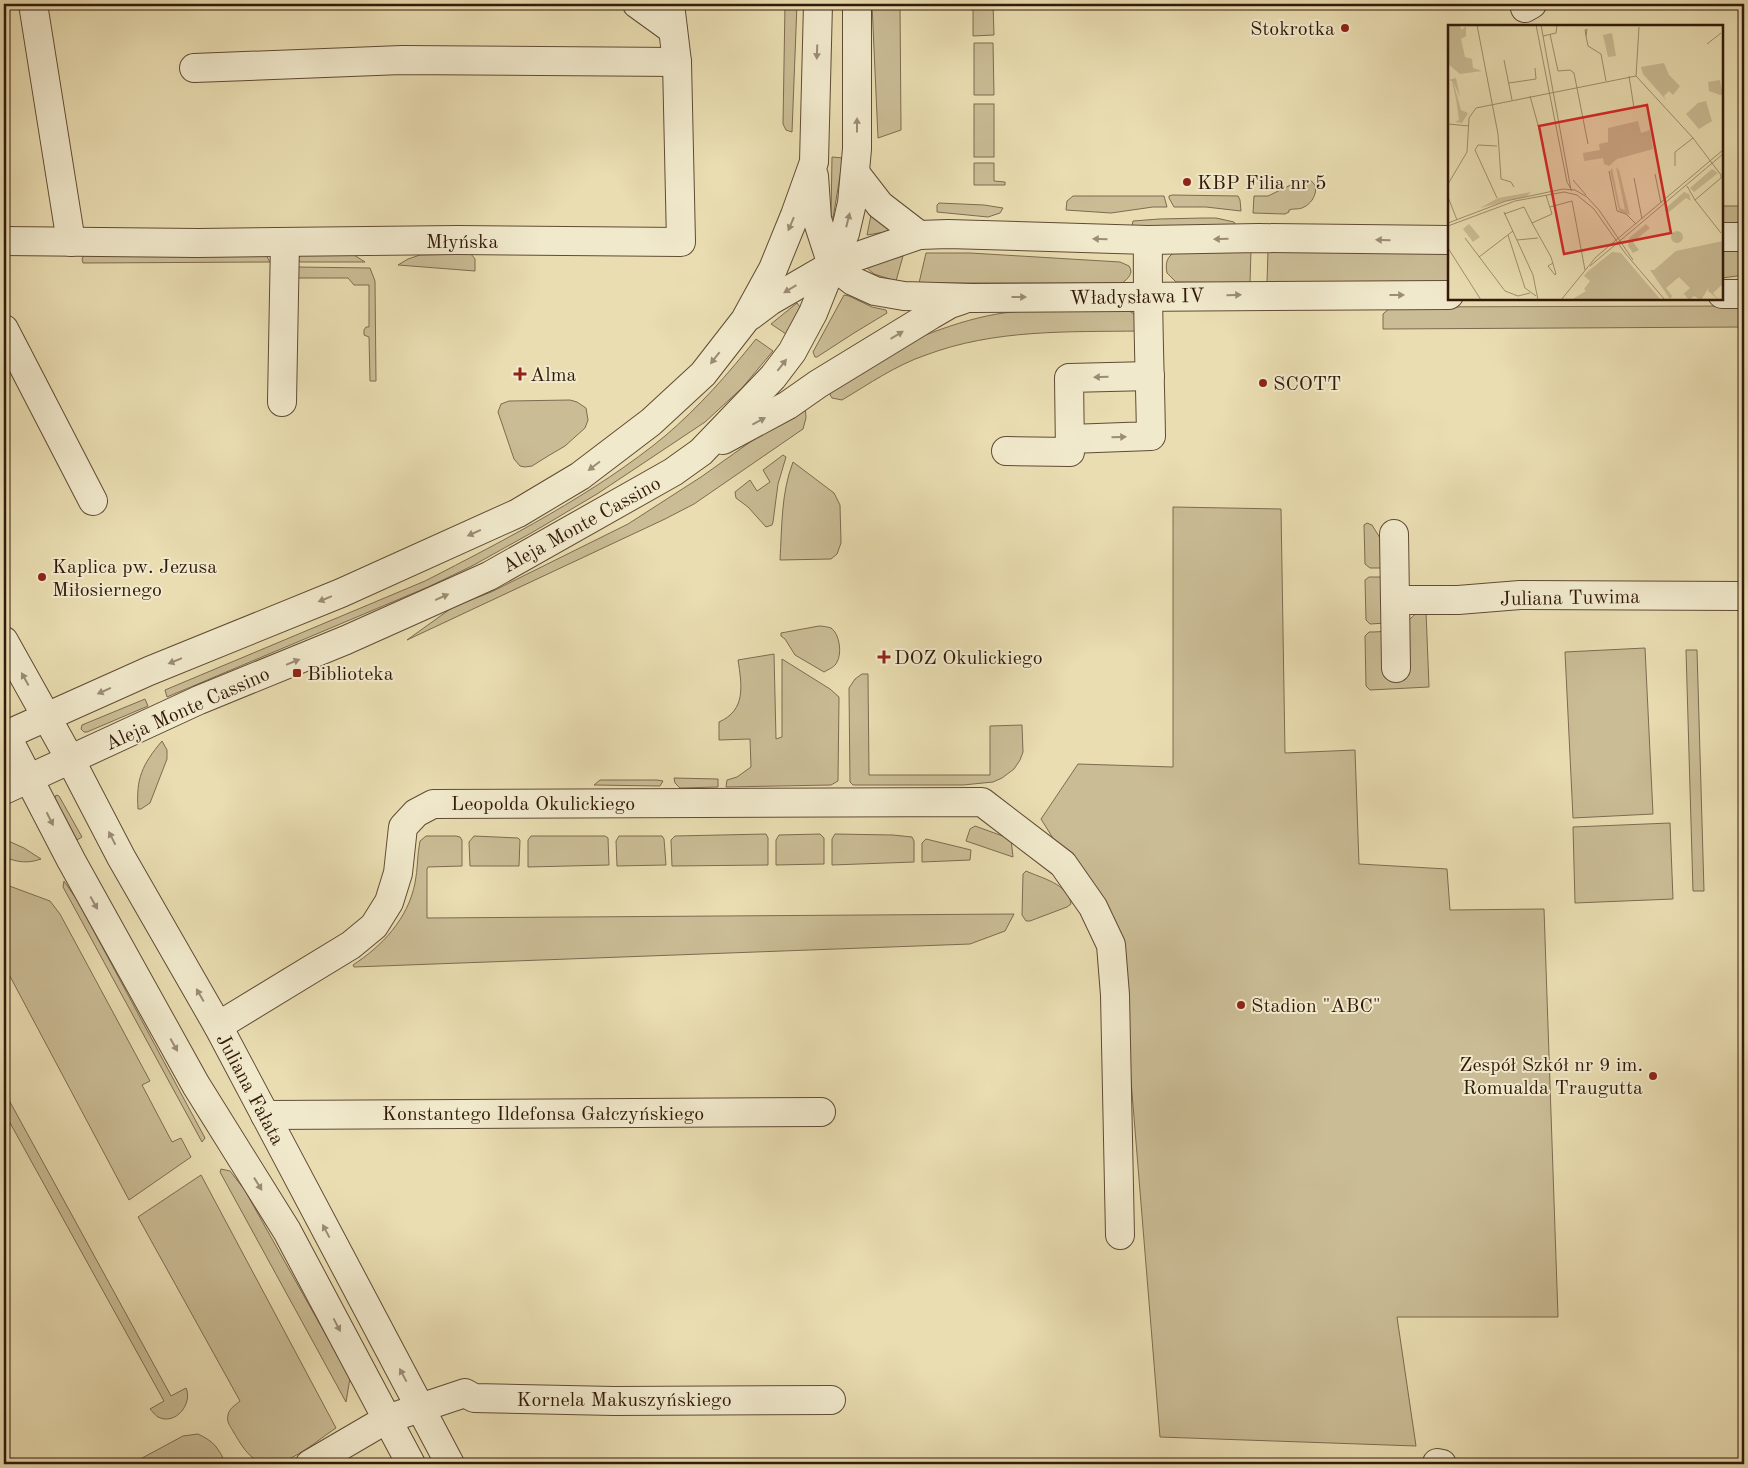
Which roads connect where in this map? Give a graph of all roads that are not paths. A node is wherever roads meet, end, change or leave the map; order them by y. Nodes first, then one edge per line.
1 (33, 4) edge
2 (637, 4) edge
3 (818, 4) edge
4 (857, 4) edge
5 (672, 17) edge
6 (677, 62) junction
7 (194, 68) dead end
8 (814, 162) junction
9 (856, 174) junction
10 (919, 235) junction
11 (1723, 237) edge
12 (1744, 237) edge
13 (1148, 240) junction
14 (1448, 240) edge
15 (4, 241) edge
16 (71, 242) junction
17 (285, 242) junction
18 (832, 265) junction
19 (1723, 294) edge
20 (1744, 294) edge
21 (1448, 295) edge
22 (1147, 297) junction
23 (970, 298) junction
24 (745, 320) junction
25 (4, 329) edge
26 (1150, 376) junction
27 (282, 402) dead end
28 (1070, 439) junction
29 (1006, 451) dead end
30 (701, 452) junction
31 (93, 501) dead end
32 (1394, 534) dead end
33 (1744, 596) edge
34 (1395, 600) junction
35 (4, 641) edge
36 (1396, 668) dead end
37 (45, 717) junction
38 (4, 734) edge
39 (70, 759) junction
40 (28, 778) junction
41 (4, 790) edge
42 (218, 1026) junction
43 (822, 1112) dead end
44 (264, 1115) junction
45 (1120, 1235) dead end
46 (831, 1400) dead end
47 (420, 1408) junction
48 (388, 1419) junction
49 (310, 1464) edge
50 (411, 1464) edge
51 (450, 1464) edge

1 - 16 street
2 - 5 street
3 -> 8 street, Aleja Monte Cassino
9 -> 4 street, Aleja Monte Cassino
5 - 6 street, Młyńska
6 - 7 street
6 - 17 street, Młyńska
8 - 18 street
8 -> 24 street, Aleja Monte Cassino
9 - 10 street
18 -> 9 street, Aleja Monte Cassino
13 -> 10 street
10 - 18 street
11 - 12 street
14 -> 13 street
13 - 22 street
15 - 16 street, Młyńska
16 - 17 street, Młyńska
17 - 27 street
18 - 23 street, Władysława IV
18 -> 24 street
30 -> 18 street, Aleja Monte Cassino
19 - 20 street
22 -> 21 street, Władysława IV
23 -> 22 street, Władysława IV
22 - 26 street
30 -> 23 street
24 -> 37 street, Aleja Monte Cassino
25 - 31 street
26 -> 28 street
28 -> 26 street
28 - 29 street
39 -> 30 street, Aleja Monte Cassino
32 - 34 street
33 - 34 street, Juliana Tuwima
34 - 36 street
37 -> 35 street
37 - 38 street, Aleja Monte Cassino
37 - 39 street, Juliana Fałata
38 - 40 street, Juliana Fałata
39 - 40 street, Aleja Monte Cassino
42 -> 39 street, Juliana Fałata
40 - 41 street, Aleja Monte Cassino
40 -> 48 street, Juliana Fałata
42 - 44 street, Juliana Fałata
42 - 45 street, Leopolda Okulickiego
43 - 44 street, Konstantego Ildefonsa Gałczyńskiego
47 -> 44 street, Juliana Fałata
46 - 47 street, Kornela Makuszyńskiego
47 - 48 street, Kornela Makuszyńskiego
47 - 51 street, Juliana Fałata
48 - 49 street, Kornela Makuszyńskiego
48 - 50 street, Juliana Fałata

